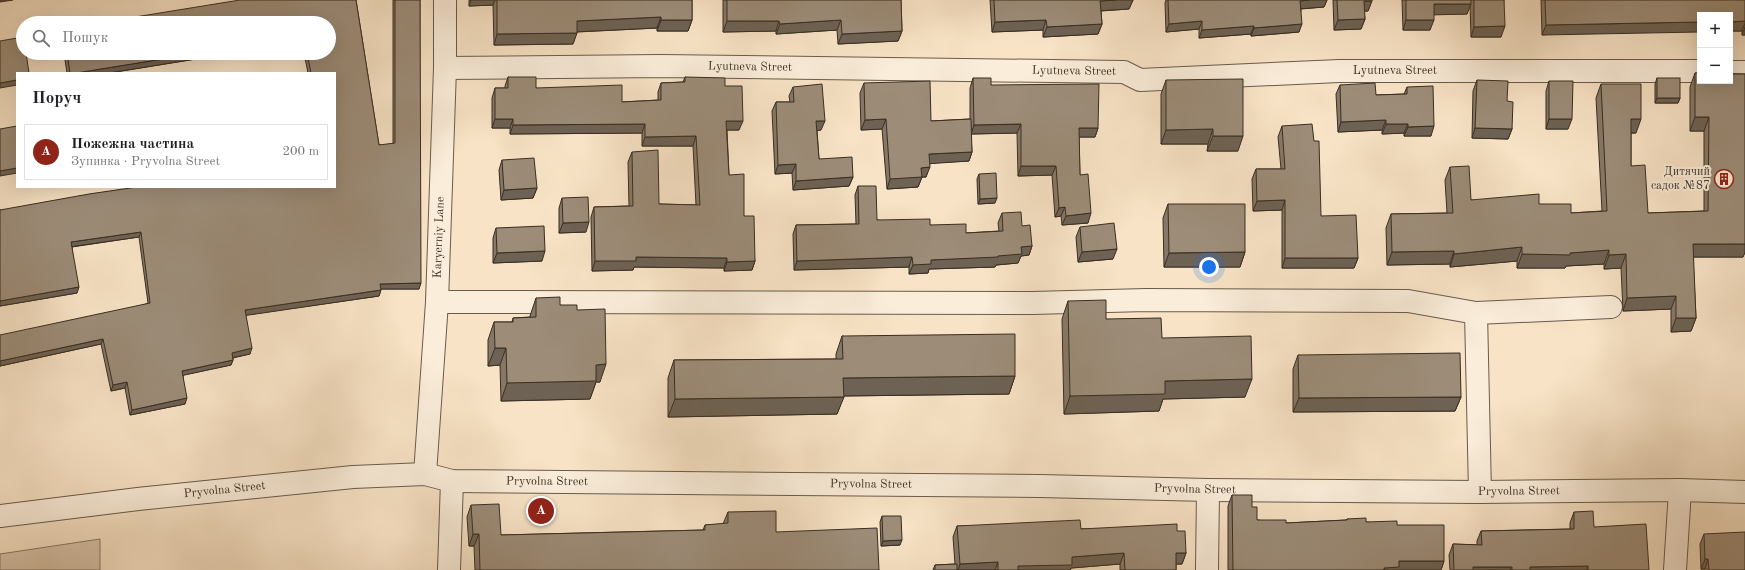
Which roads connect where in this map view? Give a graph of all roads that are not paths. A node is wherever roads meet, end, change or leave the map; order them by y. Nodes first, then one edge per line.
1 (445, 0) edge
2 (445, 68) junction
3 (1697, 72) edge
4 (1733, 72) edge
5 (1745, 72) edge
6 (437, 302) junction
7 (1611, 307) dead end
8 (1476, 313) junction
9 (425, 474) junction
10 (452, 482) junction
11 (1208, 490) junction
12 (1680, 490) junction
13 (1480, 492) junction
14 (1745, 492) edge
15 (0, 516) edge
16 (449, 570) edge
17 (1207, 570) edge
18 (1675, 570) edge

1 - 2 street, Karyerniy Lane
2 - 3 street, Lyutneva Street
2 - 6 street, Karyerniy Lane
4 - 5 street
6 - 8 street
6 - 9 street, Karyerniy Lane
7 - 8 street
8 - 13 street
9 - 10 street, Pryvolna Street
9 - 15 street, Pryvolna Street
10 - 11 street, Pryvolna Street
10 - 16 street
11 - 13 street, Pryvolna Street
11 - 17 street
12 - 13 street, Pryvolna Street
12 - 14 street, Pryvolna Street
12 - 18 street

